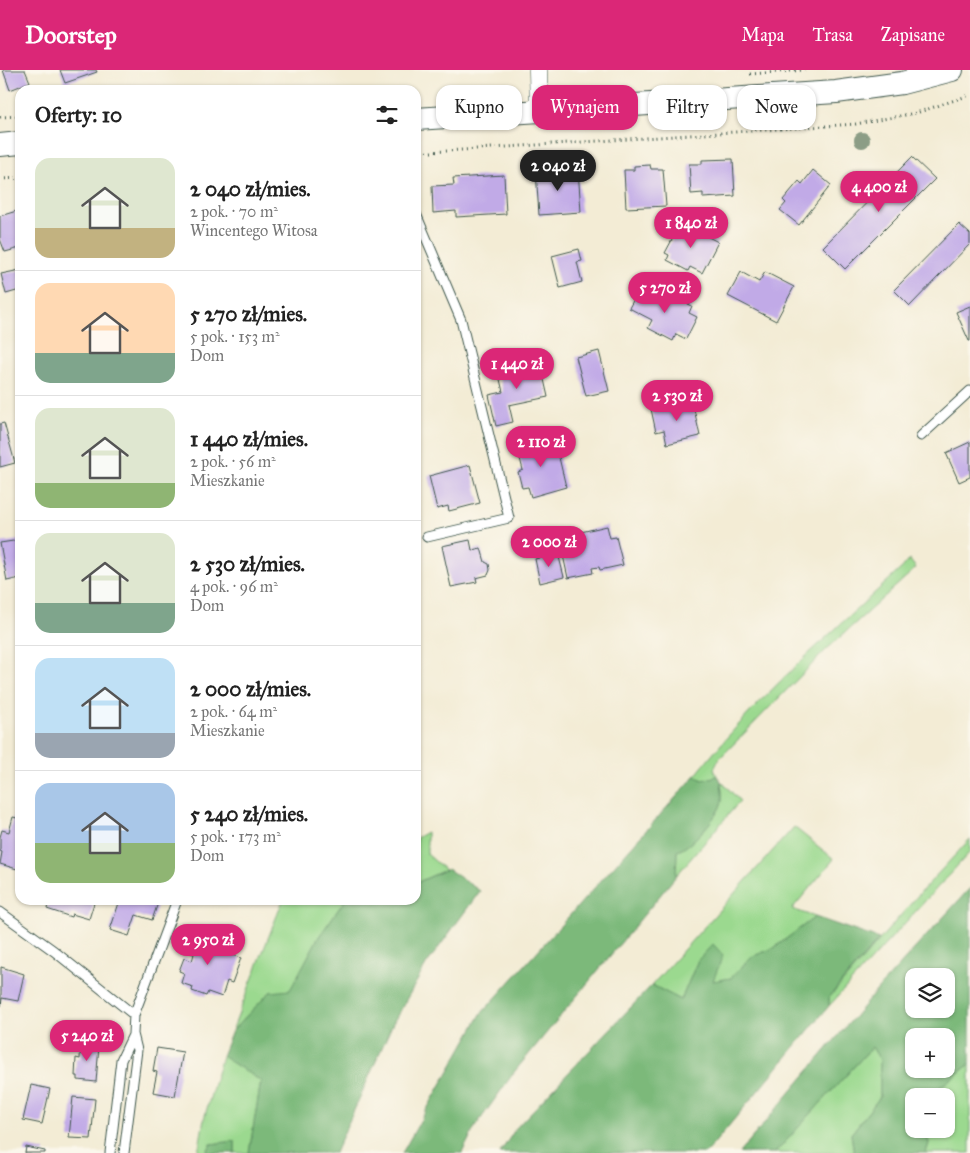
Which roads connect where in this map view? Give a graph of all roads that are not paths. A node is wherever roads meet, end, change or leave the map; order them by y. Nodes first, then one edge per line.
1 (538, 70) edge
2 (952, 70) edge
3 (538, 85) edge
4 (638, 105) edge
5 (532, 111) edge
6 (421, 119) edge
7 (15, 144) edge
8 (0, 145) edge
9 (421, 226) edge
10 (970, 391) edge
11 (921, 436) dead end
12 (427, 537) dead end
13 (175, 905) edge
14 (0, 912) edge
15 (134, 1015) junction
16 (133, 1034) junction
17 (110, 1153) edge
18 (124, 1153) edge

1 - 3 street
2 - 4 street
5 - 6 street
7 - 8 street
9 - 12 lane
10 - 11 lane
13 - 15 lane
14 - 15 lane
15 - 16 lane
16 - 17 lane
16 - 18 lane

